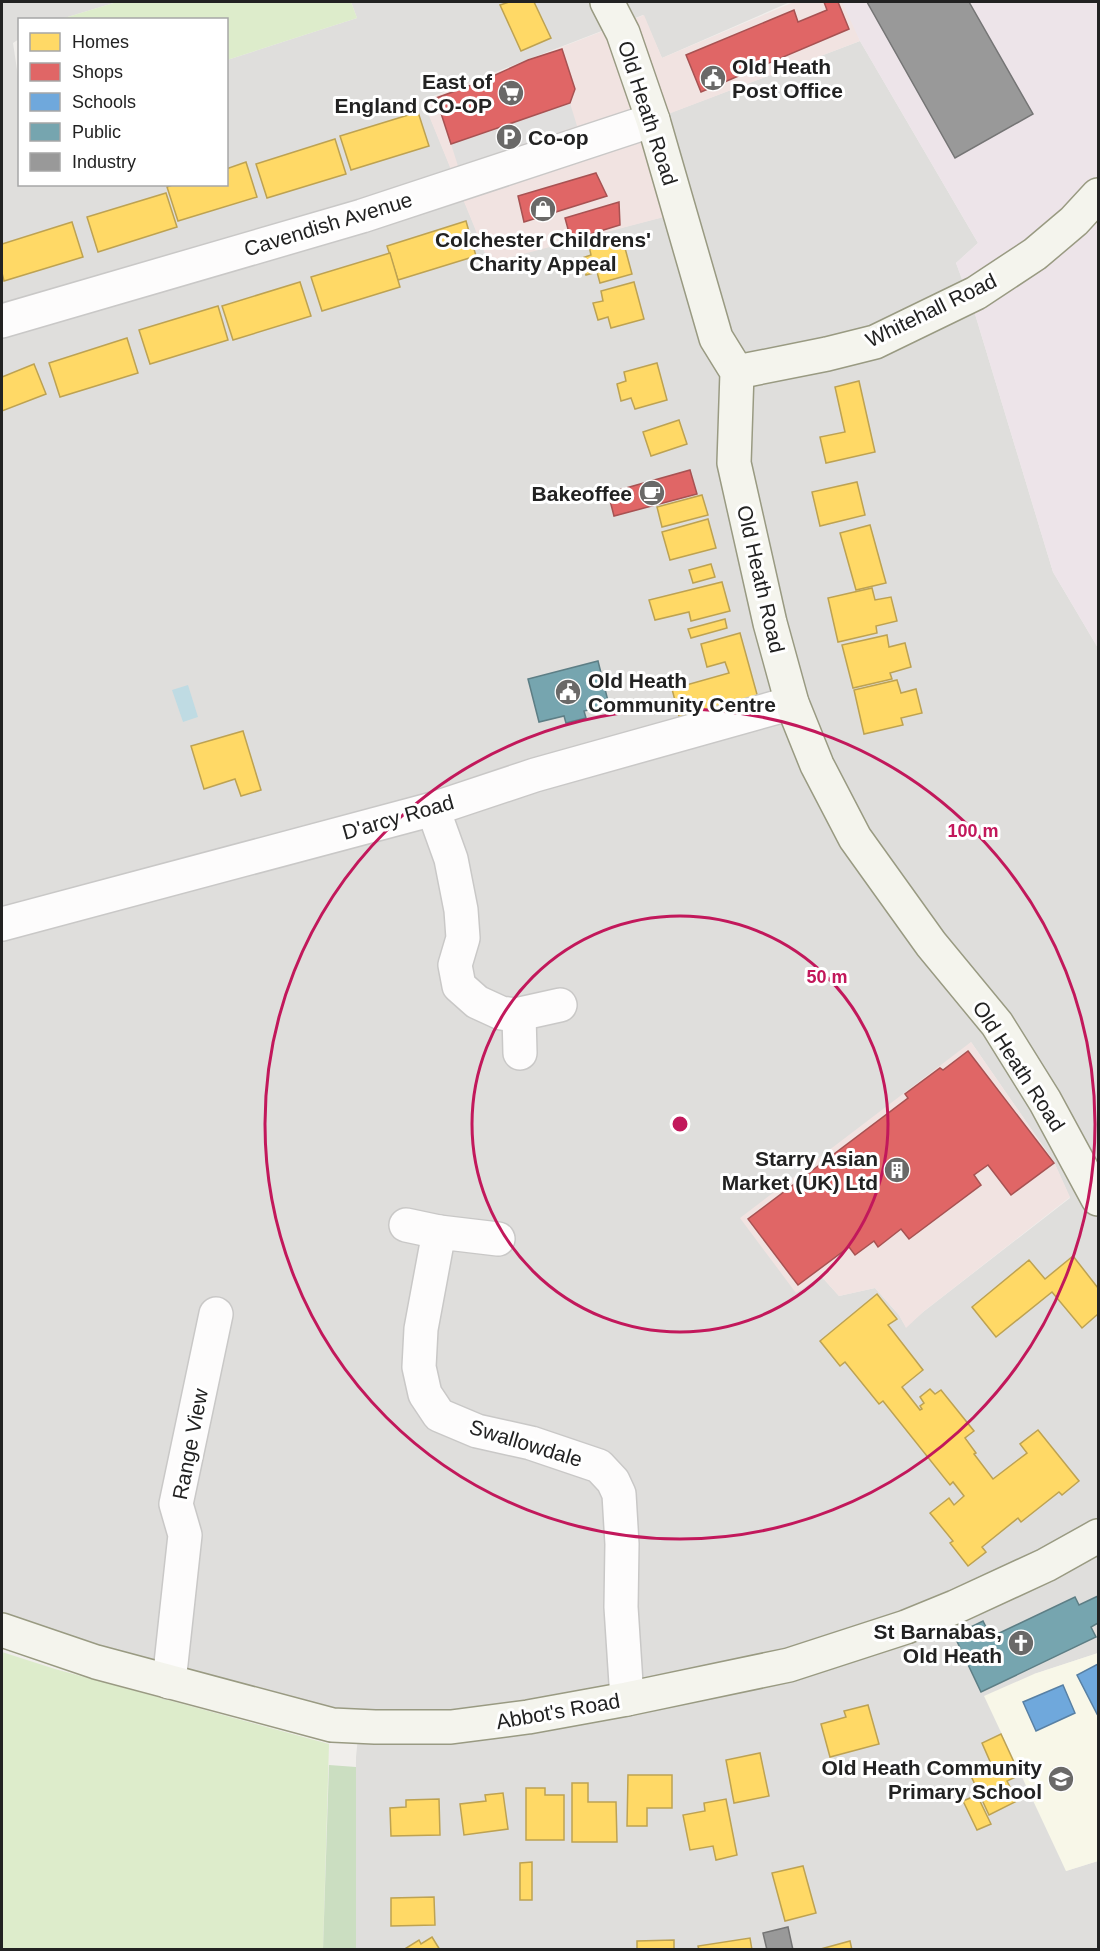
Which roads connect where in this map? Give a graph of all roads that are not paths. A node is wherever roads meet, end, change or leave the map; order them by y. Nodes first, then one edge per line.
1 (607, 2) edge
2 (653, 120) junction
3 (1098, 195) edge
4 (2, 321) edge
5 (737, 372) junction
6 (792, 703) junction
7 (434, 809) junction
8 (2, 924) edge
9 (560, 1005) dead end
10 (515, 1015) junction
11 (520, 1053) dead end
12 (1098, 1199) edge
13 (406, 1225) dead end
14 (440, 1232) junction
15 (498, 1239) dead end
16 (216, 1314) dead end
17 (1098, 1536) edge
18 (2, 1630) edge
19 (169, 1682) junction
20 (627, 1699) junction

1 - 2 street, Old Heath Road
2 - 4 street, Cavendish Avenue
2 - 5 street, Old Heath Road
3 - 5 street, Whitehall Road
5 - 6 street, Old Heath Road
6 - 7 street, D'arcy Road
6 - 12 street, Old Heath Road
7 - 8 street, D'arcy Road
7 - 10 street
9 - 10 street
10 - 11 street
13 - 14 street
14 - 15 street
14 - 20 street, Swallowdale
16 - 19 street, Range View
17 - 20 street, Abbot's Road
18 - 19 street, Abbot's Road
19 - 20 street, Abbot's Road

